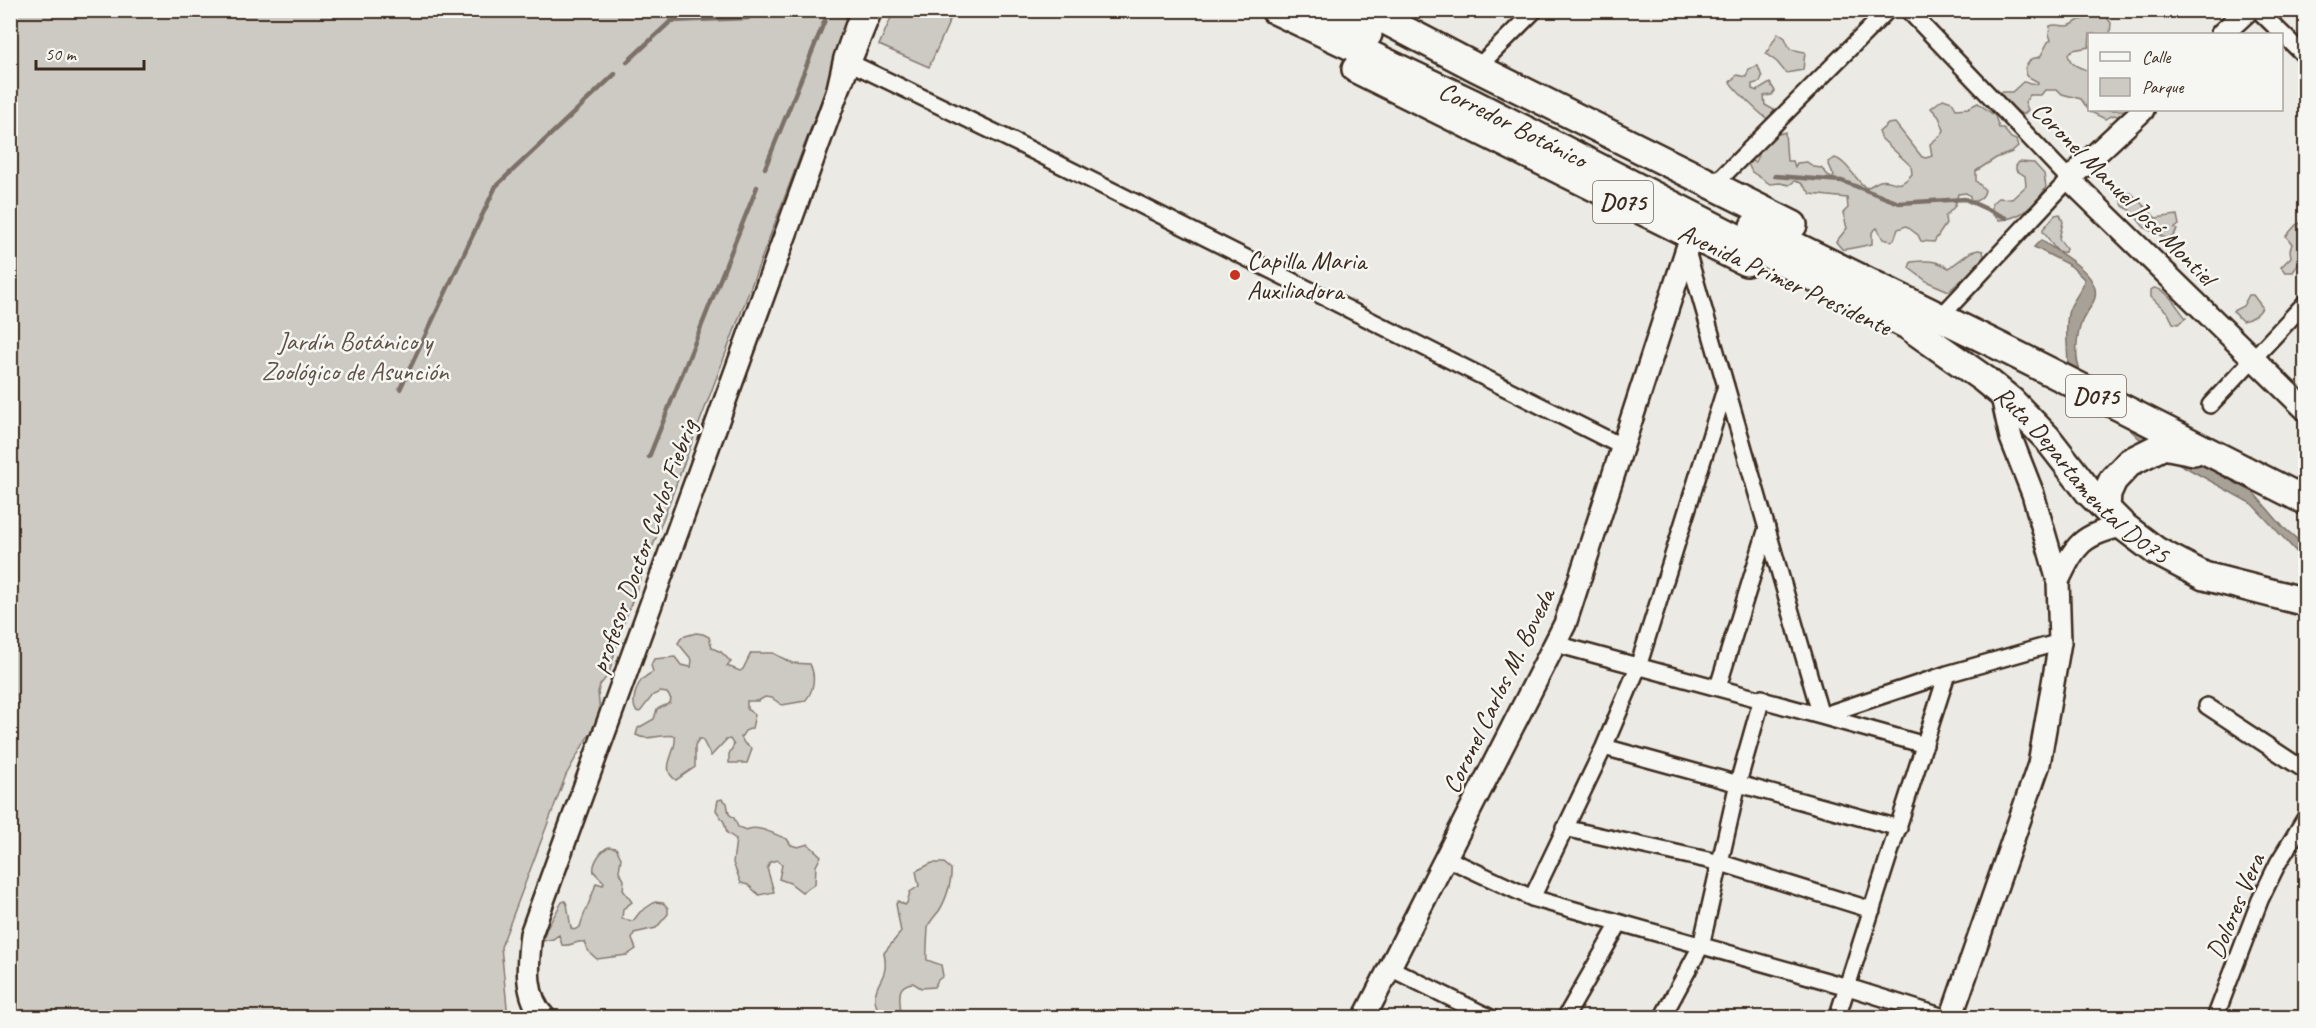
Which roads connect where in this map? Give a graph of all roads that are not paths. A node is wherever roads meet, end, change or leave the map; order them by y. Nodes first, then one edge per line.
1 (862, 10) edge
2 (871, 10) edge
3 (1265, 10) edge
4 (1275, 10) edge
5 (1321, 10) edge
6 (1366, 10) edge
7 (1535, 10) edge
8 (1888, 10) edge
9 (1908, 10) edge
10 (2248, 10) edge
11 (2258, 10) edge
12 (2223, 33) edge
13 (2281, 33) edge
14 (2283, 34) edge
15 (2306, 57) edge
16 (851, 63) junction
17 (1477, 68) junction
18 (837, 93) junction
19 (2142, 111) edge
20 (2069, 179) junction
21 (1714, 184) junction
22 (1689, 244) junction
23 (1881, 300) junction
24 (2306, 302) edge
25 (1946, 311) junction
26 (2001, 347) junction
27 (2253, 357) junction
28 (1726, 386) junction
29 (1994, 387) junction
30 (2210, 405) dead end
31 (2306, 410) edge
32 (1623, 447) junction
33 (2221, 458) junction
34 (2299, 499) edge
35 (2115, 517) junction
36 (1767, 528) junction
37 (2058, 581) junction
38 (2306, 600) edge
39 (2060, 642) junction
40 (1556, 644) junction
41 (1638, 667) junction
42 (1947, 674) junction
43 (1718, 687) junction
44 (1762, 698) junction
45 (2207, 706) dead end
46 (1821, 716) junction
47 (1925, 745) junction
48 (1604, 747) junction
49 (2306, 771) edge
50 (1738, 783) junction
51 (2306, 817) edge
52 (1564, 828) junction
53 (1899, 828) junction
54 (1446, 858) junction
55 (1721, 863) junction
56 (1532, 898) junction
57 (1872, 910) junction
58 (1619, 924) junction
59 (1701, 946) junction
60 (1390, 968) junction
61 (1848, 987) junction
62 (1666, 1016) edge
63 (545, 1017) edge
64 (1364, 1017) edge
65 (1491, 1017) edge
66 (1565, 1017) edge
67 (1837, 1017) edge
68 (1949, 1017) edge
69 (2215, 1017) edge

1 - 18 street, profesor Doctor Carlos Fiebrig
2 - 16 street, profesor Doctor Carlos Fiebrig
3 - 22 highway, Avenida Primer Presidente / D075
4 - 23 highway, Corredor Botánico / D075
5 - 23 highway, Corredor Botánico / D075
6 - 17 highway, Avenida Primer Presidente / D075
7 - 17 street
8 - 21 street
9 - 20 street, Coronel Manuel José Montiel
10 - 12 street
11 - 13 street
14 - 15 street
16 - 18 street, profesor Doctor Carlos Fiebrig
16 - 32 street
17 - 21 highway, Avenida Primer Presidente / D075
18 - 63 street, profesor Doctor Carlos Fiebrig
19 - 20 street
20 - 25 street
20 - 27 street, Coronel Manuel José Montiel
21 - 25 highway, Avenida Primer Presidente / D075
22 - 28 street
22 - 29 highway, Avenida Primer Presidente / D075
22 - 32 street, Coronel Carlos M. Boveda
23 - 26 highway, Ruta Departamental D075 / D075
23 - 29 highway, Ruta Departamental D075 / D075
24 - 27 street
25 - 26 highway, Avenida Primer Presidente / D075
26 - 33 highway, Ruta Departamental D075 / D075
27 - 30 street
27 - 31 street, Coronel Manuel José Montiel
28 - 36 street
28 - 41 street
29 - 35 highway, Ruta Departamental D075 / D075
29 - 37 street
32 - 40 street, Coronel Carlos M. Boveda
33 - 34 highway, Ruta Departamental D075 / D075
33 - 35 highway
35 - 37 street
35 - 38 highway, Ruta Departamental D075 / D075
36 - 43 street
36 - 46 street
37 - 39 street
39 - 42 street
39 - 68 street
40 - 41 street
40 - 54 street, Coronel Carlos M. Boveda
41 - 43 street
41 - 48 street
42 - 46 street
42 - 47 street
43 - 44 street
44 - 46 street
44 - 50 street
45 - 49 street
46 - 47 street
47 - 53 street
48 - 50 street
48 - 52 street
50 - 53 street
50 - 55 street
51 - 69 street, Dolores Vera
52 - 55 street
52 - 56 street
53 - 57 street
54 - 56 street
54 - 60 street, Coronel Carlos M. Boveda
55 - 57 street
55 - 59 street
56 - 58 street
57 - 61 street
58 - 59 street
58 - 66 street
59 - 61 street
59 - 62 street
60 - 64 street, Coronel Carlos M. Boveda
60 - 65 street
61 - 67 street
61 - 68 street

